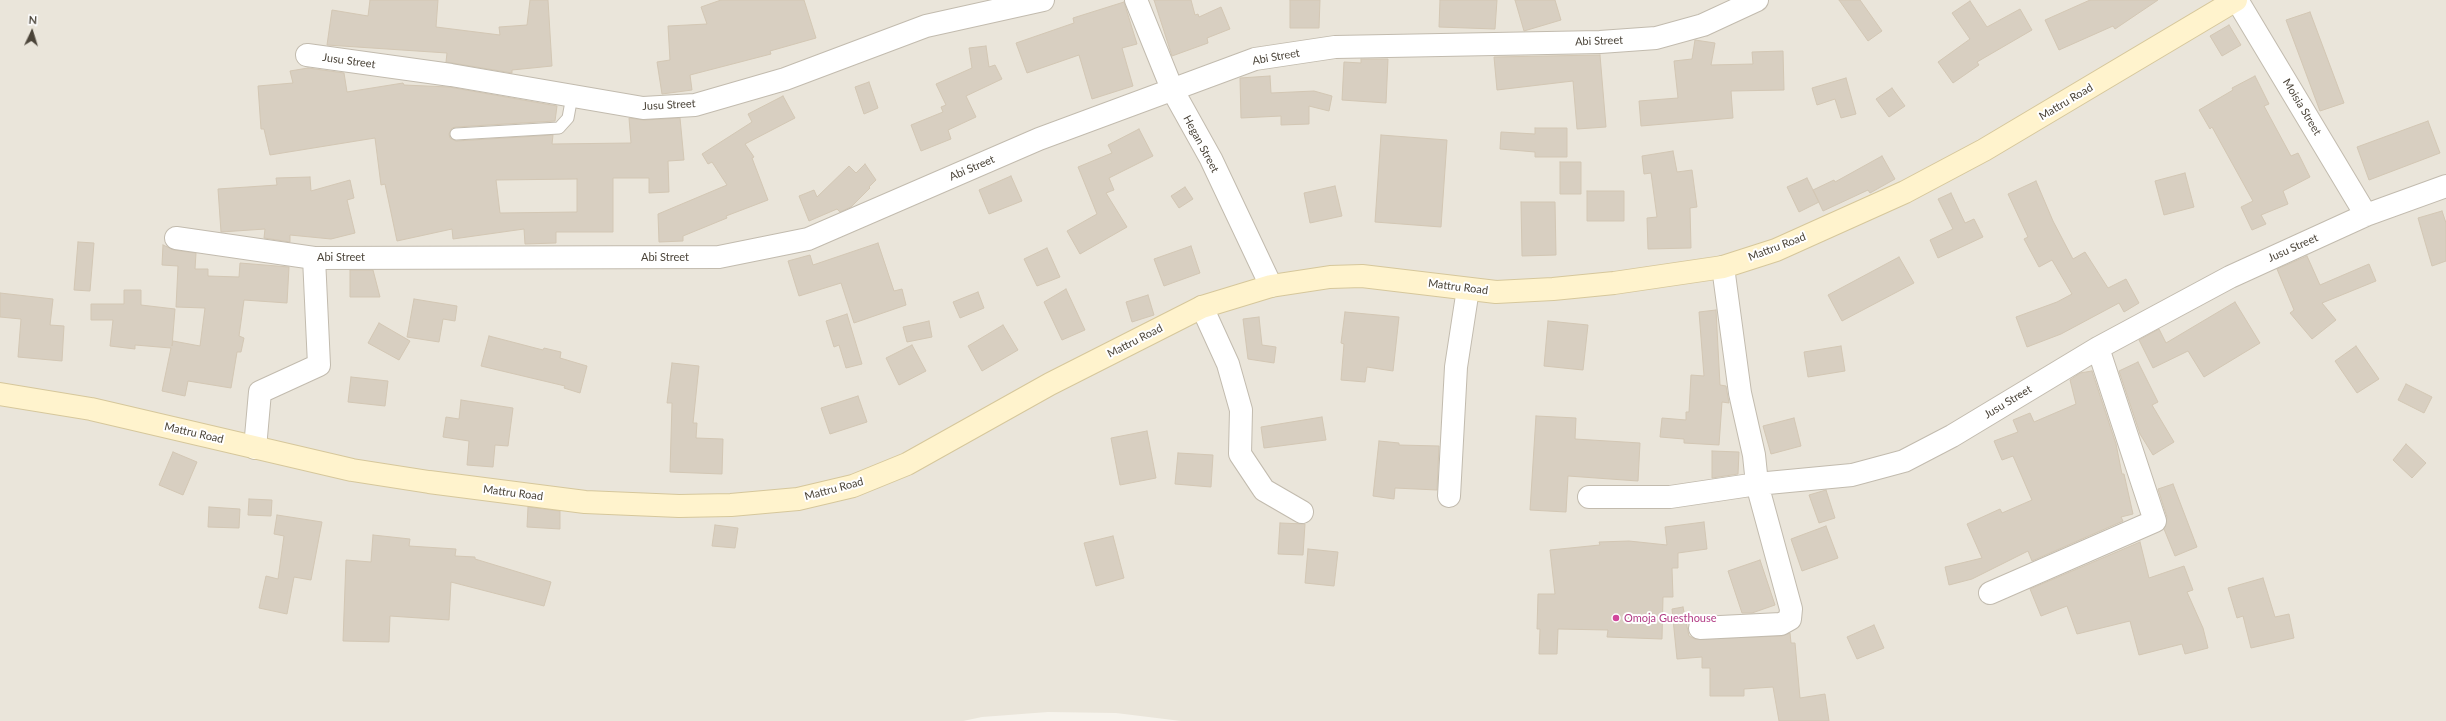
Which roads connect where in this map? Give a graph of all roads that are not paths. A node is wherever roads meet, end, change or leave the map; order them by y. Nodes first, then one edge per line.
1 (1043, 0) edge
2 (1136, 0) edge
3 (1756, 0) edge
4 (2236, 0) edge
5 (307, 55) dead end
6 (1172, 89) junction
7 (572, 96) junction
8 (456, 134) dead end
9 (2446, 186) edge
10 (2366, 215) junction
11 (176, 238) dead end
12 (314, 258) junction
13 (1722, 267) junction
14 (1271, 286) junction
15 (1468, 289) junction
16 (1202, 307) junction
17 (2098, 348) junction
18 (0, 394) edge
19 (255, 448) junction
20 (1757, 484) junction
21 (1449, 496) dead end
22 (1589, 497) dead end
23 (1302, 512) dead end
24 (1990, 592) dead end
25 (1700, 628) dead end

1 - 7 street, Jusu Street
2 - 6 street, Hegan Street
3 - 6 street, Abi Street
4 - 10 street, Moisia Street
4 - 13 main road, Mattru Road
5 - 7 street, Jusu Street
6 - 12 street, Abi Street
6 - 14 street, Hegan Street
7 - 8 lane
9 - 10 street, Jusu Street
10 - 17 street, Jusu Street
11 - 12 street, Abi Street
12 - 19 street
13 - 15 main road, Mattru Road
13 - 20 street
14 - 15 main road, Mattru Road
14 - 16 main road, Mattru Road
15 - 21 street
16 - 19 main road, Mattru Road
16 - 23 street
17 - 20 street, Jusu Street
17 - 24 street
18 - 19 main road, Mattru Road
20 - 22 street, Jusu Street
20 - 25 street

